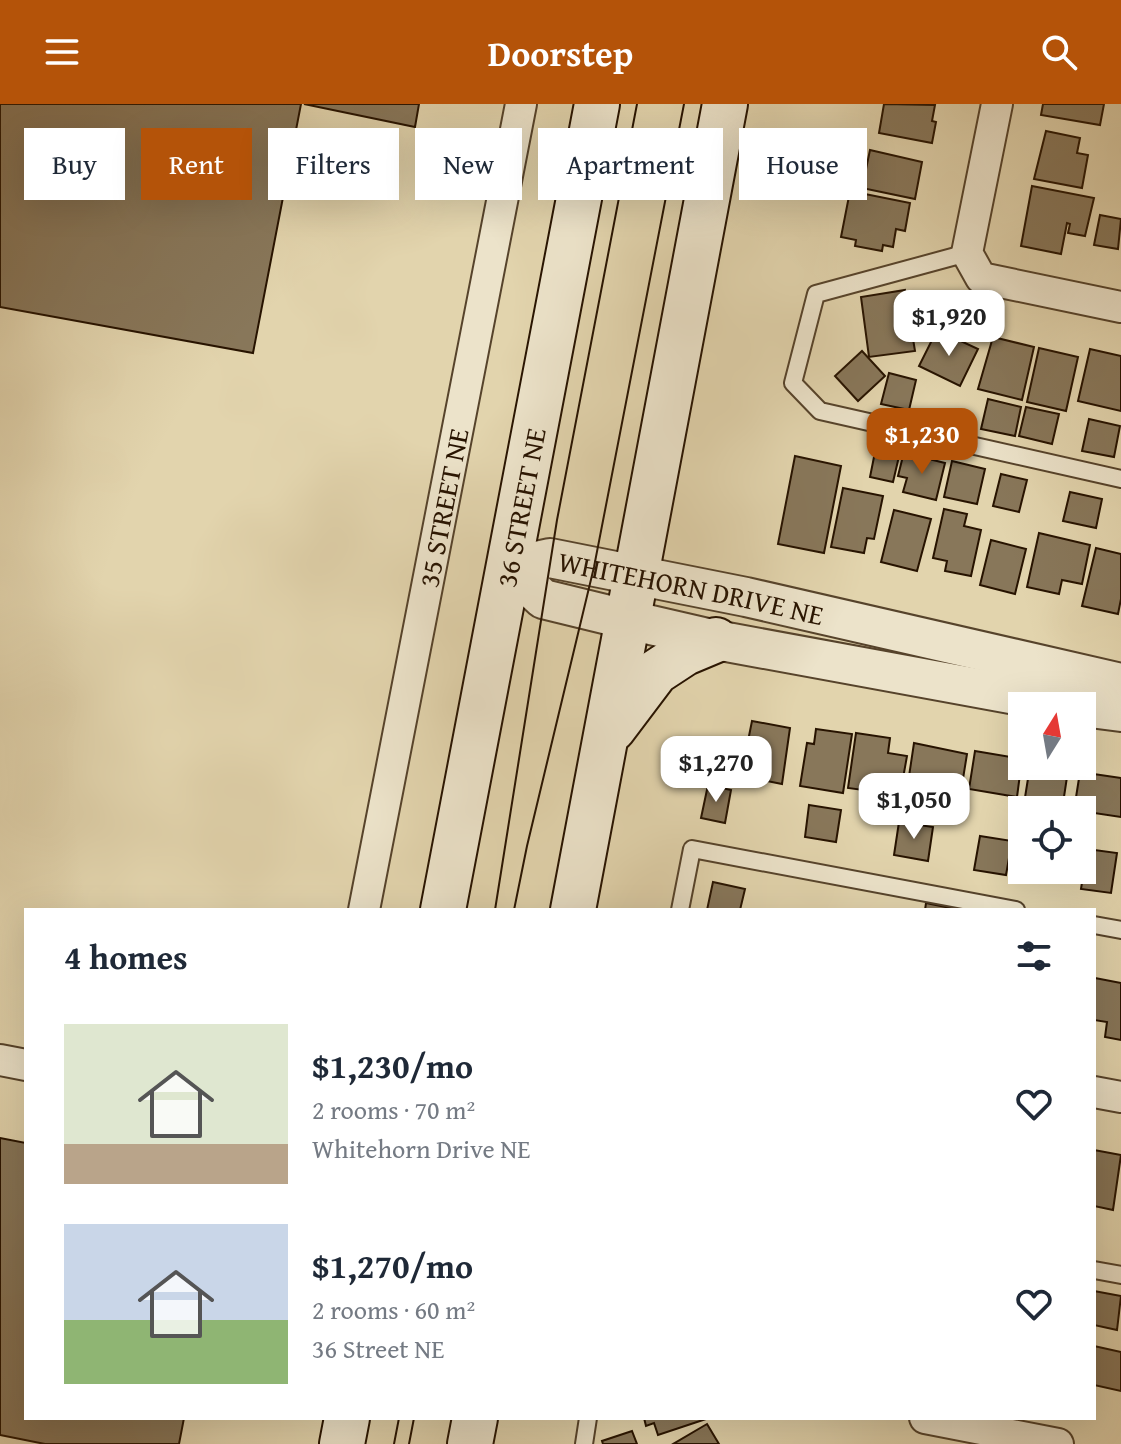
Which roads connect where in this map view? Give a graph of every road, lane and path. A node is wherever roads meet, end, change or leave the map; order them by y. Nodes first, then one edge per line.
1 (521, 104) edge
2 (597, 104) edge
3 (725, 104) edge
4 (997, 104) edge
5 (967, 253) junction
6 (1121, 307) edge
7 (1121, 479) edge
8 (509, 567) junction
9 (637, 575) junction
10 (629, 620) junction
11 (716, 640) junction
12 (1121, 683) edge
13 (1008, 694) edge
14 (1096, 709) edge
15 (1121, 712) edge
16 (607, 737) junction
17 (364, 908) edge
18 (443, 908) edge
19 (573, 908) edge
20 (680, 908) edge
21 (1005, 908) edge
22 (1096, 925) edge
23 (1121, 930) edge
24 (0, 1060) edge
25 (24, 1065) edge
26 (1096, 1092) edge
27 (1121, 1097) edge
28 (1096, 1270) edge
29 (1121, 1275) edge
30 (347, 1420) edge
31 (475, 1420) edge
32 (588, 1420) edge
33 (935, 1420) edge
34 (342, 1444) edge
35 (470, 1444) edge
36 (584, 1444) edge
37 (1058, 1444) edge

1 - 17 street, 35 STREET NE
2 - 8 main road, 36 STREET NE
3 - 9 main road
4 - 5 street
5 - 6 street
5 - 7 lane
8 - 9 street, WHITEHORN DRIVE NE
8 - 10 street, WHITEHORN DRIVE NE
8 - 18 main road, 36 STREET NE
9 - 10 main road
9 - 12 street, WHITEHORN DRIVE NE
10 - 11 street, WHITEHORN DRIVE NE
10 - 16 main road
11 - 13 street, WHITEHORN DRIVE NE
11 - 16 main road
14 - 15 street
16 - 19 main road
20 - 21 lane
22 - 23 lane
24 - 25 street
26 - 27 street
28 - 29 lane
30 - 34 main road
31 - 35 main road
32 - 36 lane
33 - 37 street

